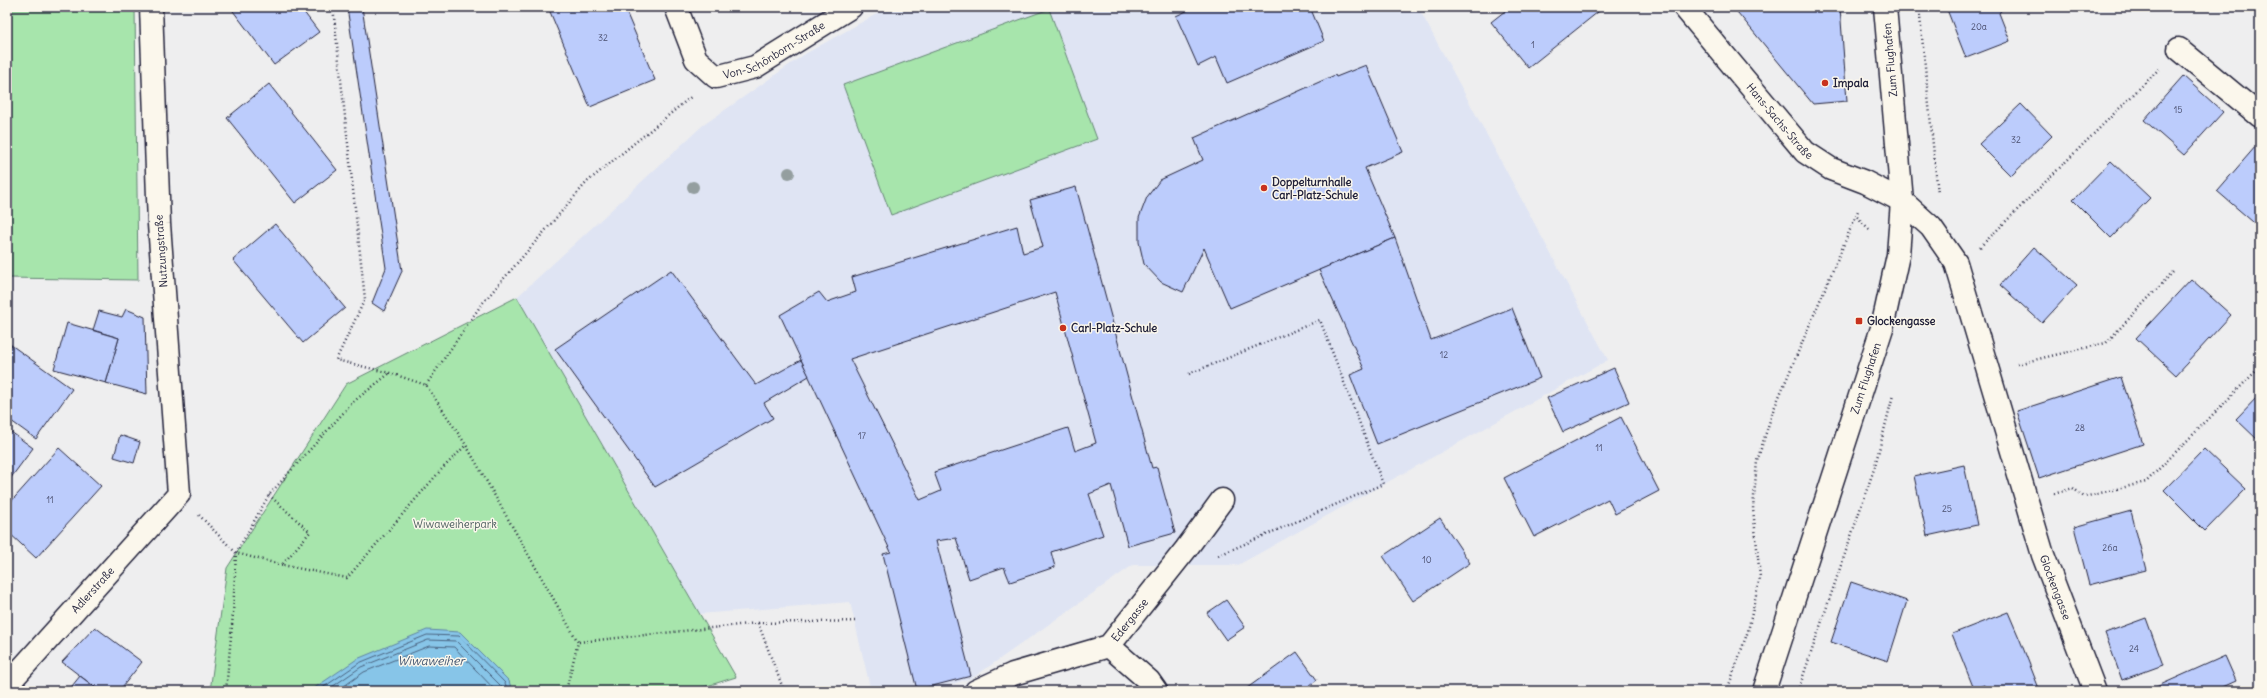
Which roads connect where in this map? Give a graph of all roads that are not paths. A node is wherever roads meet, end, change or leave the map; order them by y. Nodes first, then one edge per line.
1 (151, 7) edge
2 (676, 7) edge
3 (851, 7) edge
4 (1684, 7) edge
5 (1885, 7) edge
6 (2179, 48) road end
7 (2260, 116) edge
8 (1902, 201) junction
9 (179, 494) joint
10 (1222, 500) dead end
11 (1109, 646) junction
12 (7, 685) edge
13 (976, 691) edge
14 (1156, 691) edge
15 (1764, 691) edge
16 (2095, 691) edge

1 - 9 street, Nutzungstraße
2 - 3 street, Von-Schönborn-Straße
4 - 8 street, Hans-Sachs-Straße
5 - 8 street, Zum Flughafen
6 - 7 street
8 - 15 street, Zum Flughafen
8 - 16 street, Glockengasse
9 - 12 street, Adlerstraße
10 - 11 street, Edergasse
11 - 13 street, Edergasse
11 - 14 street

